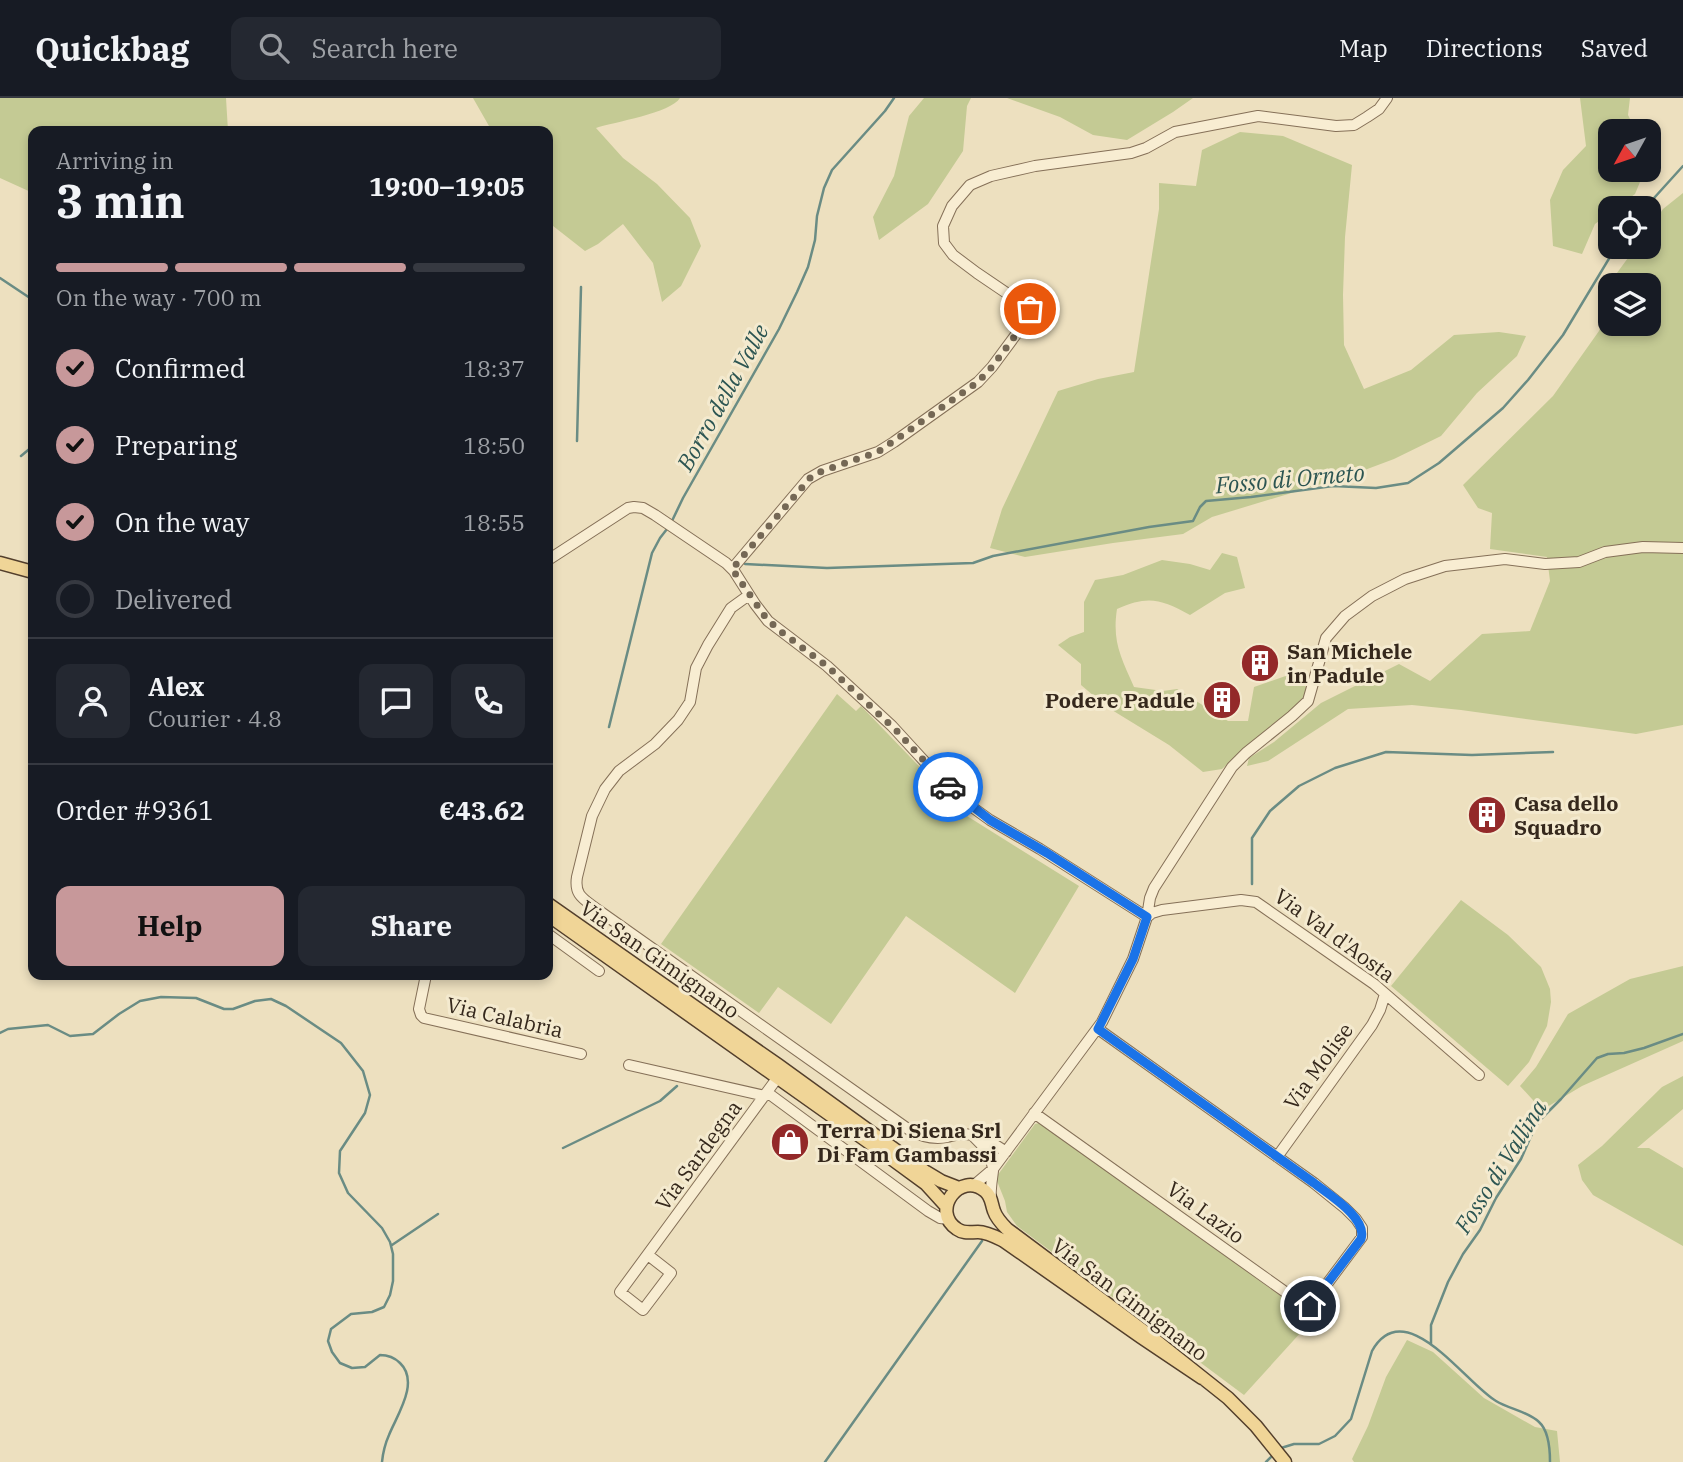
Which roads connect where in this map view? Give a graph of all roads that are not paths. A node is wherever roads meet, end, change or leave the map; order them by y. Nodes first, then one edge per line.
1 (1388, 98) edge
2 (1683, 548) edge
3 (553, 557) edge
4 (0, 563) edge
5 (732, 569) junction
6 (28, 571) edge
7 (749, 595) junction
8 (553, 908) edge
9 (1147, 917) junction
10 (553, 919) edge
11 (553, 938) edge
12 (599, 971) dead end
13 (425, 980) edge
14 (1385, 994) junction
15 (1098, 1029) junction
16 (581, 1054) dead end
17 (629, 1065) dead end
18 (1479, 1075) dead end
19 (778, 1077) junction
20 (766, 1094) junction
21 (1034, 1113) junction
22 (1016, 1138) junction
23 (988, 1146) junction
24 (1004, 1155) junction
25 (1277, 1157) junction
26 (993, 1169) junction
27 (973, 1186) junction
28 (959, 1188) junction
29 (992, 1205) junction
30 (946, 1206) junction
31 (948, 1219) junction
32 (977, 1232) junction
33 (648, 1255) junction
34 (1202, 1378) junction
35 (1285, 1462) edge

1 - 5 street
2 - 9 street
3 - 5 street
4 - 6 main road
5 - 7 street
7 - 9 street
7 - 23 street
8 - 28 main road, Via San Gimignano
9 - 14 street, Via Val d'Aosta
9 - 15 street
10 - 19 main road, Via San Gimignano
11 - 12 street
13 - 16 street, Via Calabria
14 - 18 street, Via Val d'Aosta
14 - 25 street, Via Molise
15 - 21 street
15 - 25 street
17 - 20 street
19 - 20 street, Via Sardegna
19 - 30 main road, Via San Gimignano
20 - 31 street
20 - 33 street, Via Sardegna
21 - 22 street
21 - 25 street, Via Lazio
22 - 23 street
22 - 24 street
23 - 24 street
23 - 26 street
24 - 26 street
26 - 27 street
26 - 29 street
27 - 28 main road
27 - 29 main road, Via San Gimignano
28 - 30 main road
29 - 32 main road
29 - 34 main road, Via San Gimignano
30 - 31 main road
31 - 32 main road, Via San Gimignano
32 - 34 main road, Via San Gimignano
33 - 33 street, Via Sardegna
34 - 35 main road

